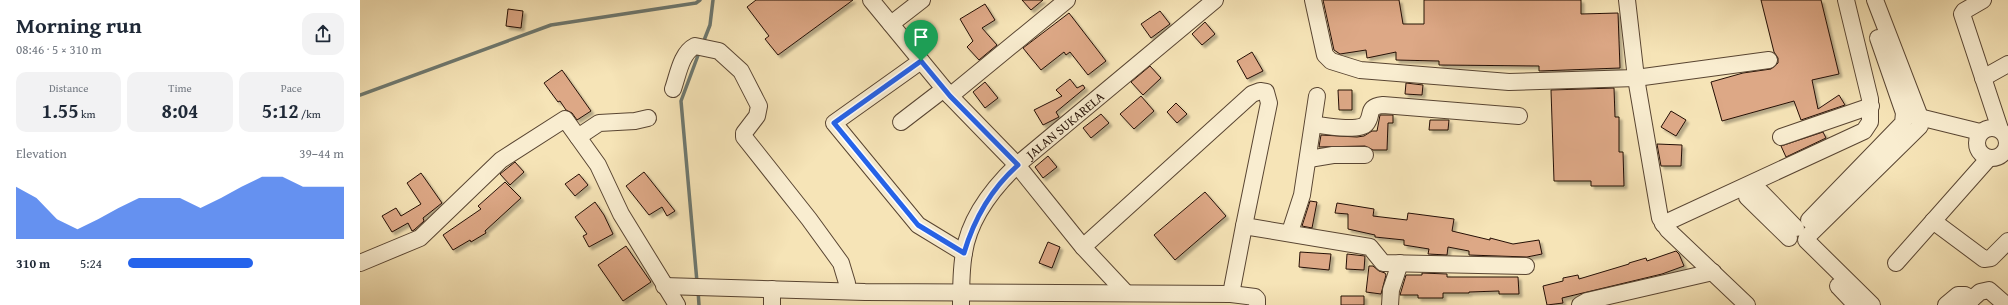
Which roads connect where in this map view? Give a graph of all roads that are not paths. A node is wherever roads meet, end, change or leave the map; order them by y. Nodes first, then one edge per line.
1 (871, 0) edge
2 (922, 0) edge
3 (1067, 0) edge
4 (1215, 0) edge
5 (1313, 0) edge
6 (1627, 0) edge
7 (1846, 0) edge
8 (1865, 0) edge
9 (1874, 0) edge
10 (1984, 0) edge
11 (891, 24) junction
12 (1769, 60) dead end
13 (921, 61) junction
14 (2008, 64) edge
15 (1636, 78) junction
16 (1983, 78) junction
17 (673, 89) dead end
18 (947, 92) junction
19 (1317, 96) dead end
20 (1871, 106) junction
21 (1519, 116) dead end
22 (648, 118) dead end
23 (1903, 118) junction
24 (1920, 121) junction
25 (901, 122) dead end
26 (1313, 124) junction
27 (2005, 134) edge
28 (578, 137) junction
29 (1781, 137) dead end
30 (1978, 137) junction
31 (1365, 155) dead end
32 (1989, 158) junction
33 (1309, 159) junction
34 (1018, 165) junction
35 (1933, 221) junction
36 (1663, 224) junction
37 (1244, 226) junction
38 (1290, 232) junction
39 (1800, 236) junction
40 (2008, 241) edge
41 (1083, 247) junction
42 (964, 253) junction
43 (360, 263) edge
44 (1400, 263) junction
45 (1896, 263) dead end
46 (1526, 266) dead end
47 (1712, 272) junction
48 (664, 286) junction
49 (772, 289) junction
50 (846, 292) junction
51 (1126, 293) junction
52 (1231, 294) junction
53 (865, 298) edge
54 (961, 298) edge
55 (1058, 300) edge
56 (1968, 302) edge
57 (677, 305) edge
58 (772, 305) edge
59 (1257, 305) edge
60 (1390, 305) edge
61 (1580, 305) edge
62 (1747, 305) edge
63 (1856, 305) edge
64 (1872, 305) edge
65 (1946, 305) edge
66 (2006, 305) edge

1 - 11 street
2 - 11 street
3 - 18 street
4 - 34 street, JALAN SUKARELA
5 - 15 street
6 - 15 street
7 - 20 street
8 - 23 street
9 - 24 street
10 - 16 street
11 - 13 street
12 - 15 street
13 - 18 street
13 - 42 street
14 - 16 street
15 - 36 street
16 - 27 street
17 - 50 street
18 - 25 street
18 - 34 street
19 - 26 street
20 - 29 street
20 - 36 street
21 - 26 street
22 - 28 street
23 - 24 street
23 - 39 street
24 - 30 street
24 - 39 street
26 - 33 street
27 - 30 street
27 - 32 street
28 - 43 street
28 - 48 street
30 - 32 street
31 - 33 street
32 - 35 street
33 - 38 street
34 - 41 street
34 - 42 street, JALAN SUKARELA
35 - 40 street
35 - 45 street
36 - 47 street
37 - 38 street
37 - 41 street
37 - 52 street
38 - 44 street
39 - 63 street
39 - 64 street
41 - 51 street
42 - 54 street, JALAN SUKARELA
44 - 46 street
44 - 60 street
47 - 61 street
47 - 62 street
48 - 49 street
48 - 57 street
49 - 50 street
49 - 58 street
50 - 53 street
51 - 52 street
51 - 55 street
52 - 59 street
53 - 54 street
54 - 55 street
56 - 65 street
56 - 66 street

